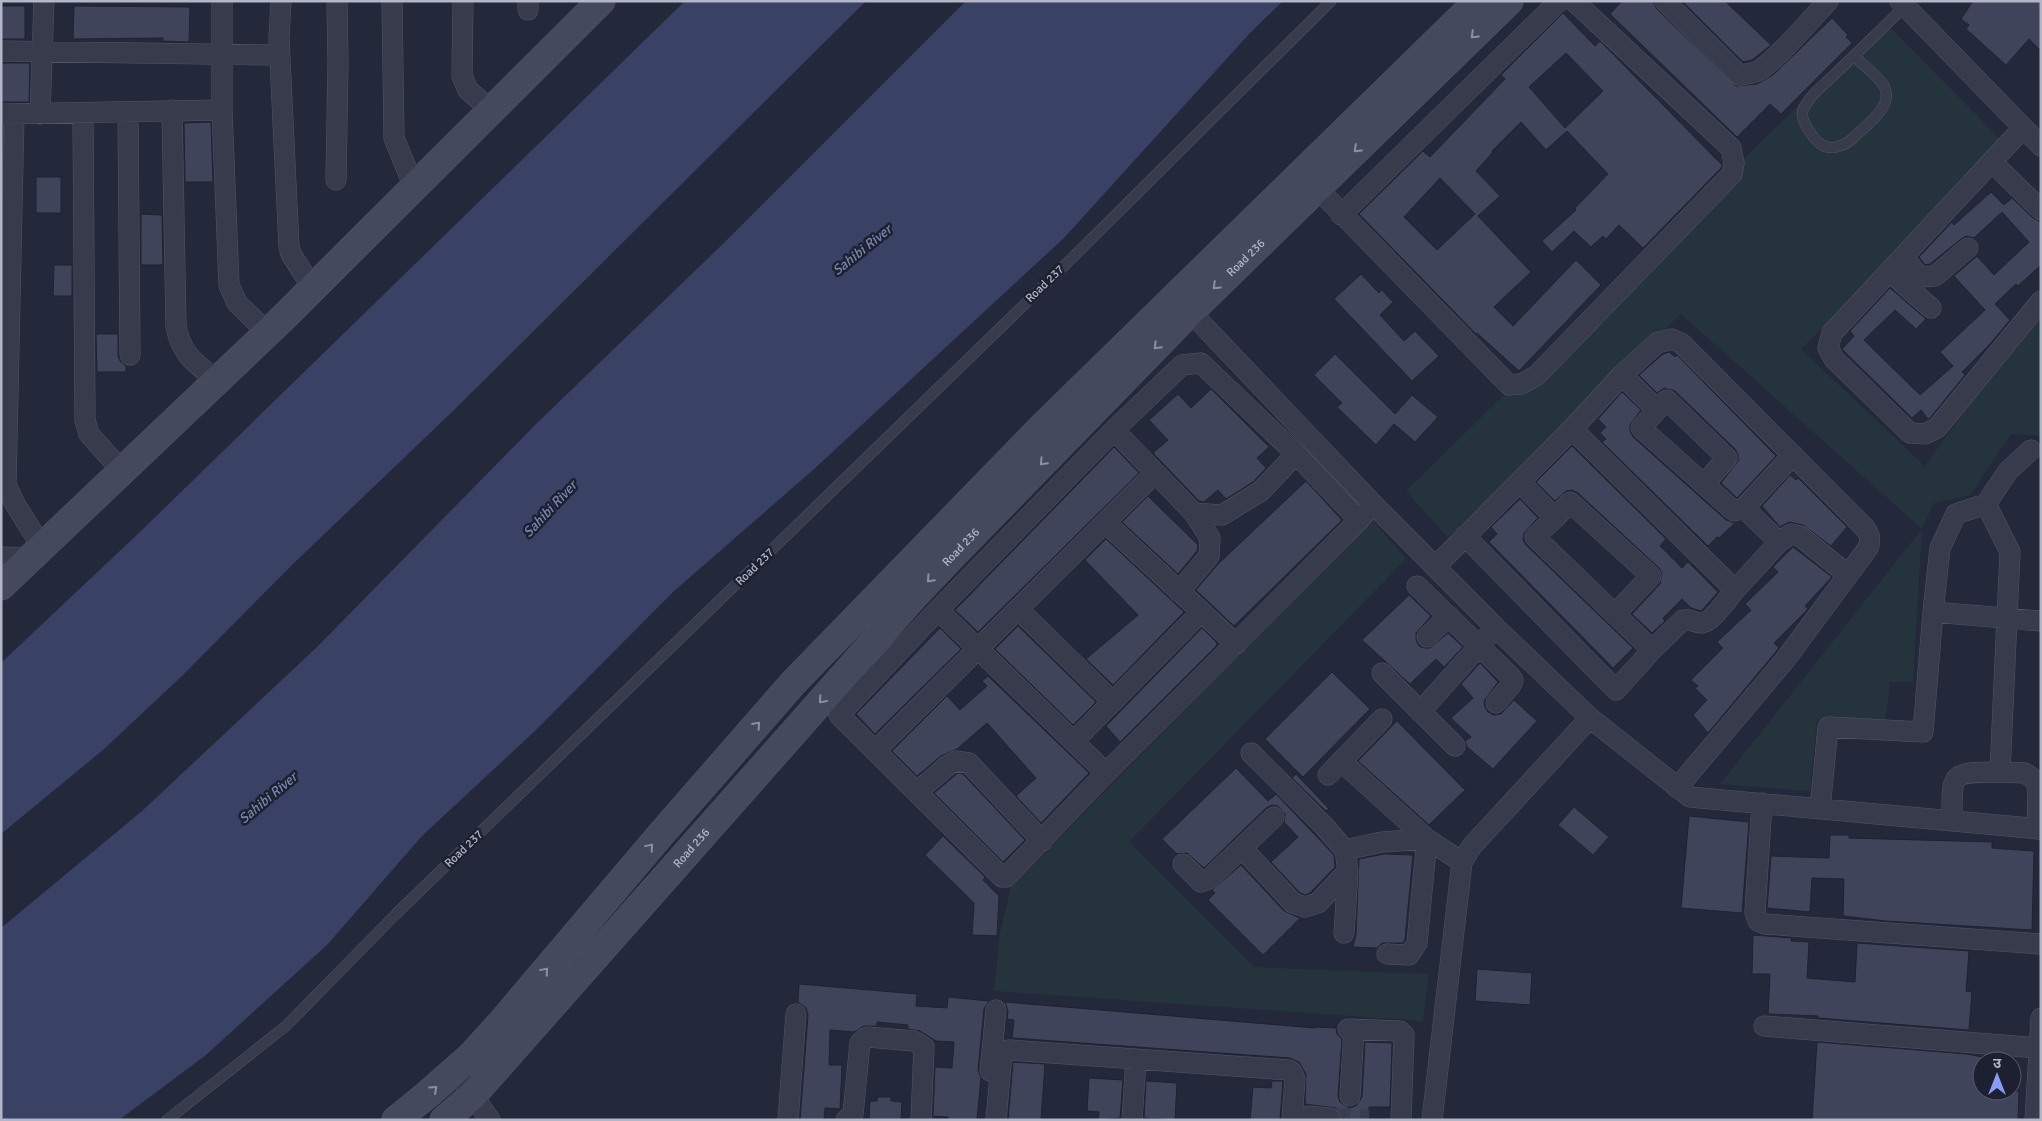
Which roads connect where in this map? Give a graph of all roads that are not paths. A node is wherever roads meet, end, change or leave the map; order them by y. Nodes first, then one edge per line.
1 (44, 1) edge
2 (222, 1) edge
3 (281, 1) edge
4 (337, 1) edge
5 (392, 1) edge
6 (463, 1) edge
7 (601, 1) edge
8 (1332, 1) edge
9 (1478, 1) edge
10 (1509, 1) edge
11 (1558, 1) edge
12 (1574, 1) edge
13 (1666, 1) edge
14 (1828, 1) edge
15 (1902, 4) edge
16 (1, 51) edge
17 (42, 52) junction
18 (222, 55) junction
19 (280, 55) junction
20 (1854, 56) junction
21 (172, 110) junction
22 (222, 110) junction
23 (491, 110) junction
24 (128, 112) junction
25 (82, 113) junction
26 (8, 114) edge
27 (40, 114) junction
28 (2023, 128) junction
29 (2041, 146) edge
30 (1992, 162) junction
31 (336, 180) dead end
32 (414, 187) junction
33 (1317, 188) junction
34 (2041, 210) edge
35 (1342, 215) junction
36 (1968, 248) dead end
37 (1896, 264) junction
38 (1914, 282) junction
39 (312, 287) junction
40 (2041, 301) edge
41 (1183, 303) junction
42 (1931, 308) dead end
43 (268, 333) junction
44 (130, 355) dead end
45 (1622, 375) junction
46 (217, 381) junction
47 (1657, 410) junction
48 (1114, 430) junction
49 (1572, 430) junction
50 (2030, 450) dead end
51 (1296, 454) junction
52 (1793, 455) junction
53 (122, 470) junction
54 (1154, 472) junction
55 (1520, 482) junction
56 (1705, 483) junction
57 (4, 485) edge
58 (1373, 504) junction
59 (1986, 504) junction
60 (1744, 508) junction
61 (1194, 513) junction
62 (1555, 518) junction
63 (1359, 520) junction
64 (1106, 523) junction
65 (1465, 536) junction
66 (1779, 542) junction
67 (36, 552) junction
68 (1, 557) edge
69 (1435, 567) junction
70 (1848, 575) junction
71 (1, 586) edge
72 (1417, 586) dead end
73 (1735, 590) junction
74 (1179, 592) junction
75 (1018, 609) junction
76 (938, 610) junction
77 (1201, 612) junction
78 (1933, 612) junction
79 (1615, 614) junction
80 (1449, 616) junction
81 (2007, 618) junction
82 (2041, 621) edge
83 (1496, 628) junction
84 (1427, 637) dead end
85 (1236, 644) junction
86 (1479, 645) junction
87 (978, 648) junction
88 (1652, 650) junction
89 (1382, 673) dead end
90 (1113, 702) junction
91 (1496, 703) dead end
92 (1420, 712) junction
93 (1590, 718) junction
94 (1382, 719) dead end
95 (1074, 741) junction
96 (1455, 746) dead end
97 (875, 751) junction
98 (1252, 753) dead end
99 (2000, 772) junction
100 (1106, 773) junction
101 (1677, 788) junction
102 (917, 792) junction
103 (1762, 803) junction
104 (1820, 809) junction
105 (1274, 817) dead end
106 (1952, 821) junction
107 (2039, 829) edge
108 (1427, 838) junction
109 (1042, 841) junction
110 (1242, 848) junction
111 (1346, 850) junction
112 (1462, 862) junction
113 (1183, 864) dead end
114 (1348, 871) junction
115 (1344, 933) dead end
116 (2041, 944) edge
117 (1387, 954) dead end
118 (996, 1010) dead end
119 (796, 1014) dead end
120 (2041, 1018) edge
121 (1764, 1026) dead end
122 (2039, 1048) junction
123 (1136, 1060) junction
124 (455, 1070) junction
125 (472, 1096) junction
126 (1350, 1096) dead end
127 (1301, 1118) edge
128 (1330, 1118) dead end
129 (167, 1120) edge
130 (396, 1120) edge
131 (444, 1120) edge
132 (490, 1120) edge
133 (788, 1120) edge
134 (846, 1120) edge
135 (921, 1120) edge
136 (984, 1120) edge
137 (996, 1120) edge
138 (1132, 1120) edge
139 (1401, 1120) edge
140 (1432, 1120) edge
141 (2035, 1120) edge

1 - 17 street
2 - 18 street
3 - 19 street
4 - 31 street
5 - 32 street
6 - 23 street
7 - 23 street
8 - 129 lane, Road 237
9 - 41 street
10 -> 33 street, Road 236
11 - 35 street
12 - 35 street
13 - 14 street
15 - 20 lane
15 - 28 street
16 - 17 street
17 - 18 street
17 - 27 street
18 - 19 street
18 - 22 street
19 - 39 street
20 - 20 lane
21 - 22 street
21 - 24 street
21 - 46 street
22 - 43 street
23 - 32 street
24 - 25 street
24 - 44 street
25 - 27 street
25 - 53 street
26 - 27 street
26 - 57 street
28 - 29 street
28 - 30 street
30 - 34 street
30 - 37 street
32 - 39 street
33 - 35 street
33 -> 41 street, Road 236
36 - 38 street
37 - 38 street
37 - 40 street
38 - 42 street
39 - 43 street
41 - 58 street
124 -> 41 street
41 -> 125 street, Road 236
43 - 46 street
45 - 47 street
45 - 49 street
45 - 52 street
46 - 53 street
47 - 56 street
47 - 56 street
48 - 51 street
48 - 54 street
48 - 76 street
49 - 55 street
49 - 73 street
50 - 59 street
51 - 61 street
51 - 63 street
52 - 60 street
52 - 70 street
53 - 67 street
54 - 61 street
54 - 64 street
55 - 62 street
55 - 65 street
56 - 60 street
57 - 67 street
58 - 63 street
58 - 69 street
59 - 78 street
59 - 81 street
60 - 66 street
61 - 74 street
62 - 79 street
62 - 79 street
63 - 85 street
64 - 74 street
64 - 75 street
65 - 69 street
65 - 88 street
66 - 70 street
66 - 73 street
67 - 68 street
67 - 71 street
69 - 83 street
70 - 101 street
72 - 80 street
73 - 88 street
74 - 77 street
75 - 87 street
75 - 90 street
76 - 87 street
76 - 97 street
77 - 85 street
77 - 90 street
78 - 81 street
78 - 104 street
79 - 88 street
80 - 84 street
80 - 86 street
81 - 82 street
81 - 99 street
83 - 86 street
83 - 93 street
85 - 100 street
86 - 91 street
86 - 92 street
87 - 95 street
87 - 97 street
89 - 92 street
90 - 95 street
92 - 96 street
93 - 101 street
93 - 112 street
94 - 108 street
95 - 100 street
97 - 102 street
98 - 111 street
99 - 106 street
99 - 107 street
100 - 109 street
101 - 103 street
102 - 109 street
102 - 109 street
103 - 104 street
103 - 116 street
104 - 106 street
105 - 110 street
106 - 107 street
108 - 111 street
108 - 112 street
108 - 117 street
110 - 113 street
110 - 114 street
111 - 114 street
112 - 140 street
114 - 115 street
118 - 136 street
119 - 133 street
120 - 122 street
121 - 122 street
122 - 141 street
123 - 127 street
123 - 137 street
123 - 138 street
124 - 125 street
130 -> 124 street
125 - 131 street, Road 236
125 - 132 street
126 - 139 street
127 - 128 street
134 - 135 street

